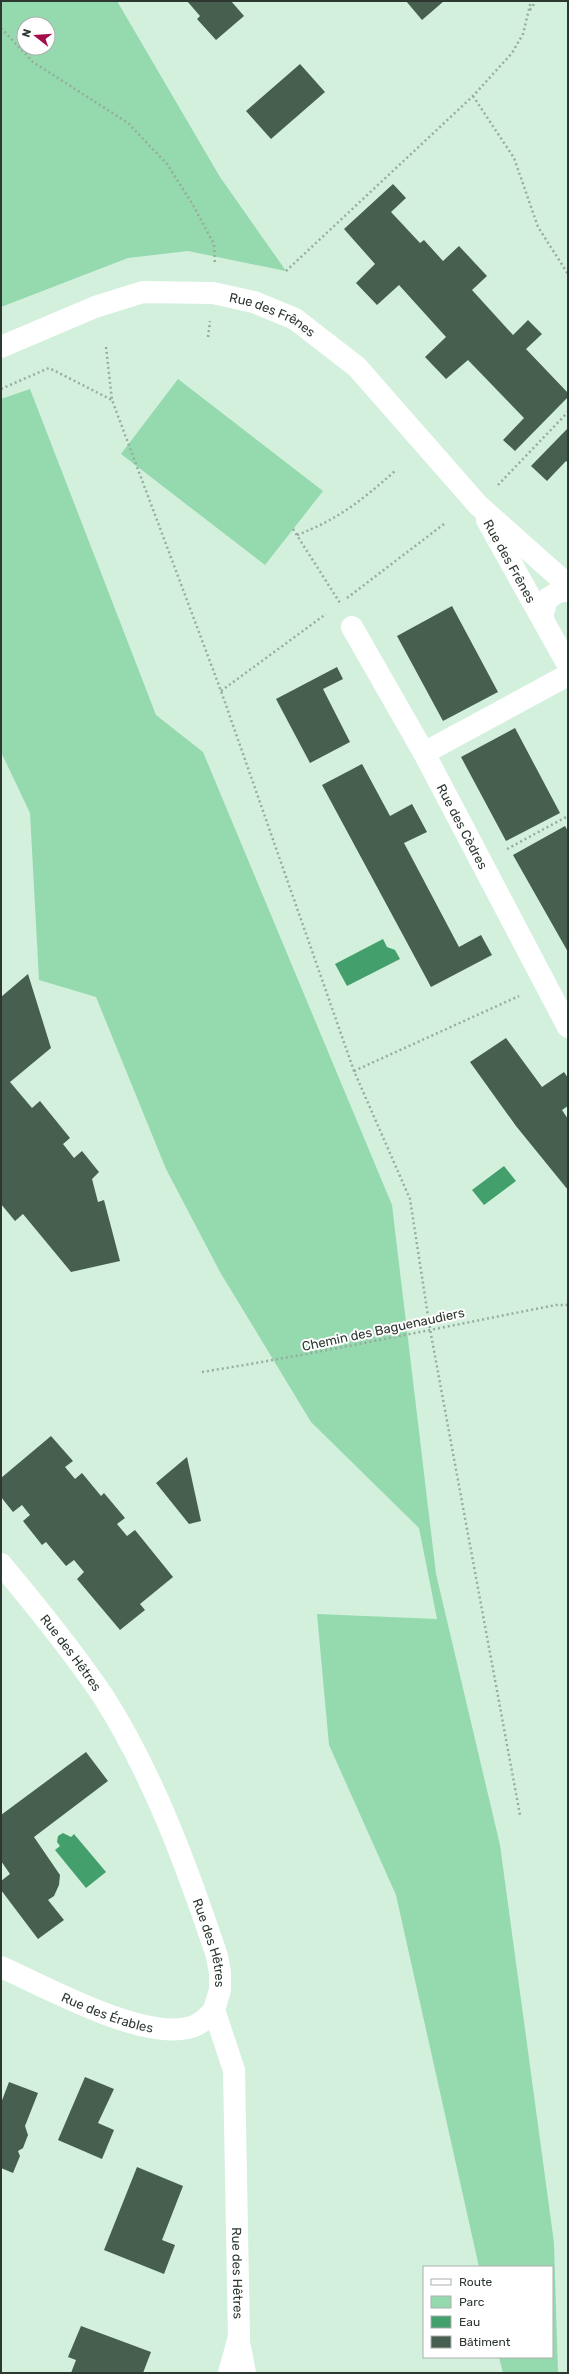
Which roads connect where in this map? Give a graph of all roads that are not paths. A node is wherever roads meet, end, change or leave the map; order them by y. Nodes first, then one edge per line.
1 (1, 347) edge
2 (478, 505) junction
3 (568, 585) edge
4 (568, 591) edge
5 (542, 617) junction
6 (352, 627) road end
7 (568, 665) edge
8 (568, 676) edge
9 (424, 753) junction
10 (567, 1025) edge
11 (1, 1564) edge
12 (1, 1967) edge
13 (214, 2010) junction
14 (239, 2337) junction
15 (229, 2373) edge
16 (246, 2373) edge

1 - 2 street, Rue des Frênes
2 - 3 street, Rue des Frênes
2 - 5 street, Rue des Frênes
4 - 5 street, Rue des Frênes
5 - 7 street, Rue des Frênes
6 - 9 street, Rue des Cèdres
8 - 9 street
9 - 10 street, Rue des Cèdres
11 - 13 street, Rue des Hêtres
12 - 13 street, Rue des Érables
13 - 14 street, Rue des Hêtres
14 - 15 street, Rue des Hêtres
14 - 16 lane

